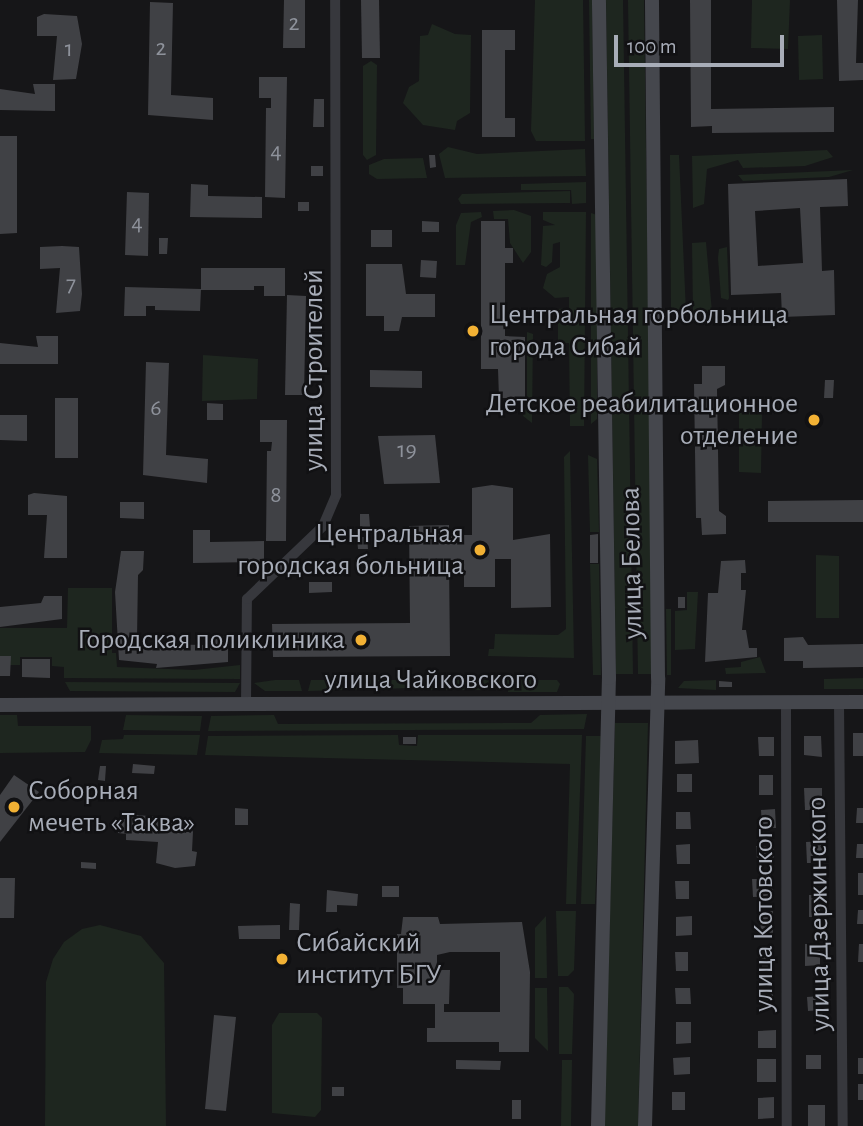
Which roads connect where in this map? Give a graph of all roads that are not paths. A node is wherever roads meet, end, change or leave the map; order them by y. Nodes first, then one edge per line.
1 (335, 0) edge
2 (599, 0) edge
3 (652, 0) edge
4 (839, 702) junction
5 (863, 702) edge
6 (786, 703) junction
7 (608, 704) junction
8 (657, 704) junction
9 (0, 705) edge
10 (246, 705) junction
11 (598, 1126) edge
12 (645, 1126) edge
13 (787, 1126) edge
14 (843, 1126) edge

1 - 10 street, улица Строителей
2 - 7 main road, улица Белова
3 - 8 main road, улица Белова
4 - 5 main road, улица Чайковского
4 - 6 main road, улица Чайковского
4 - 14 street, улица Дзержинского
6 - 8 main road, улица Чайковского
6 - 13 street, улица Котовского
7 - 8 main road, улица Чайковского
7 - 10 main road, улица Чайковского
7 - 11 main road, улица Белова
8 - 12 main road, улица Белова
9 - 10 main road, улица Чайковского

